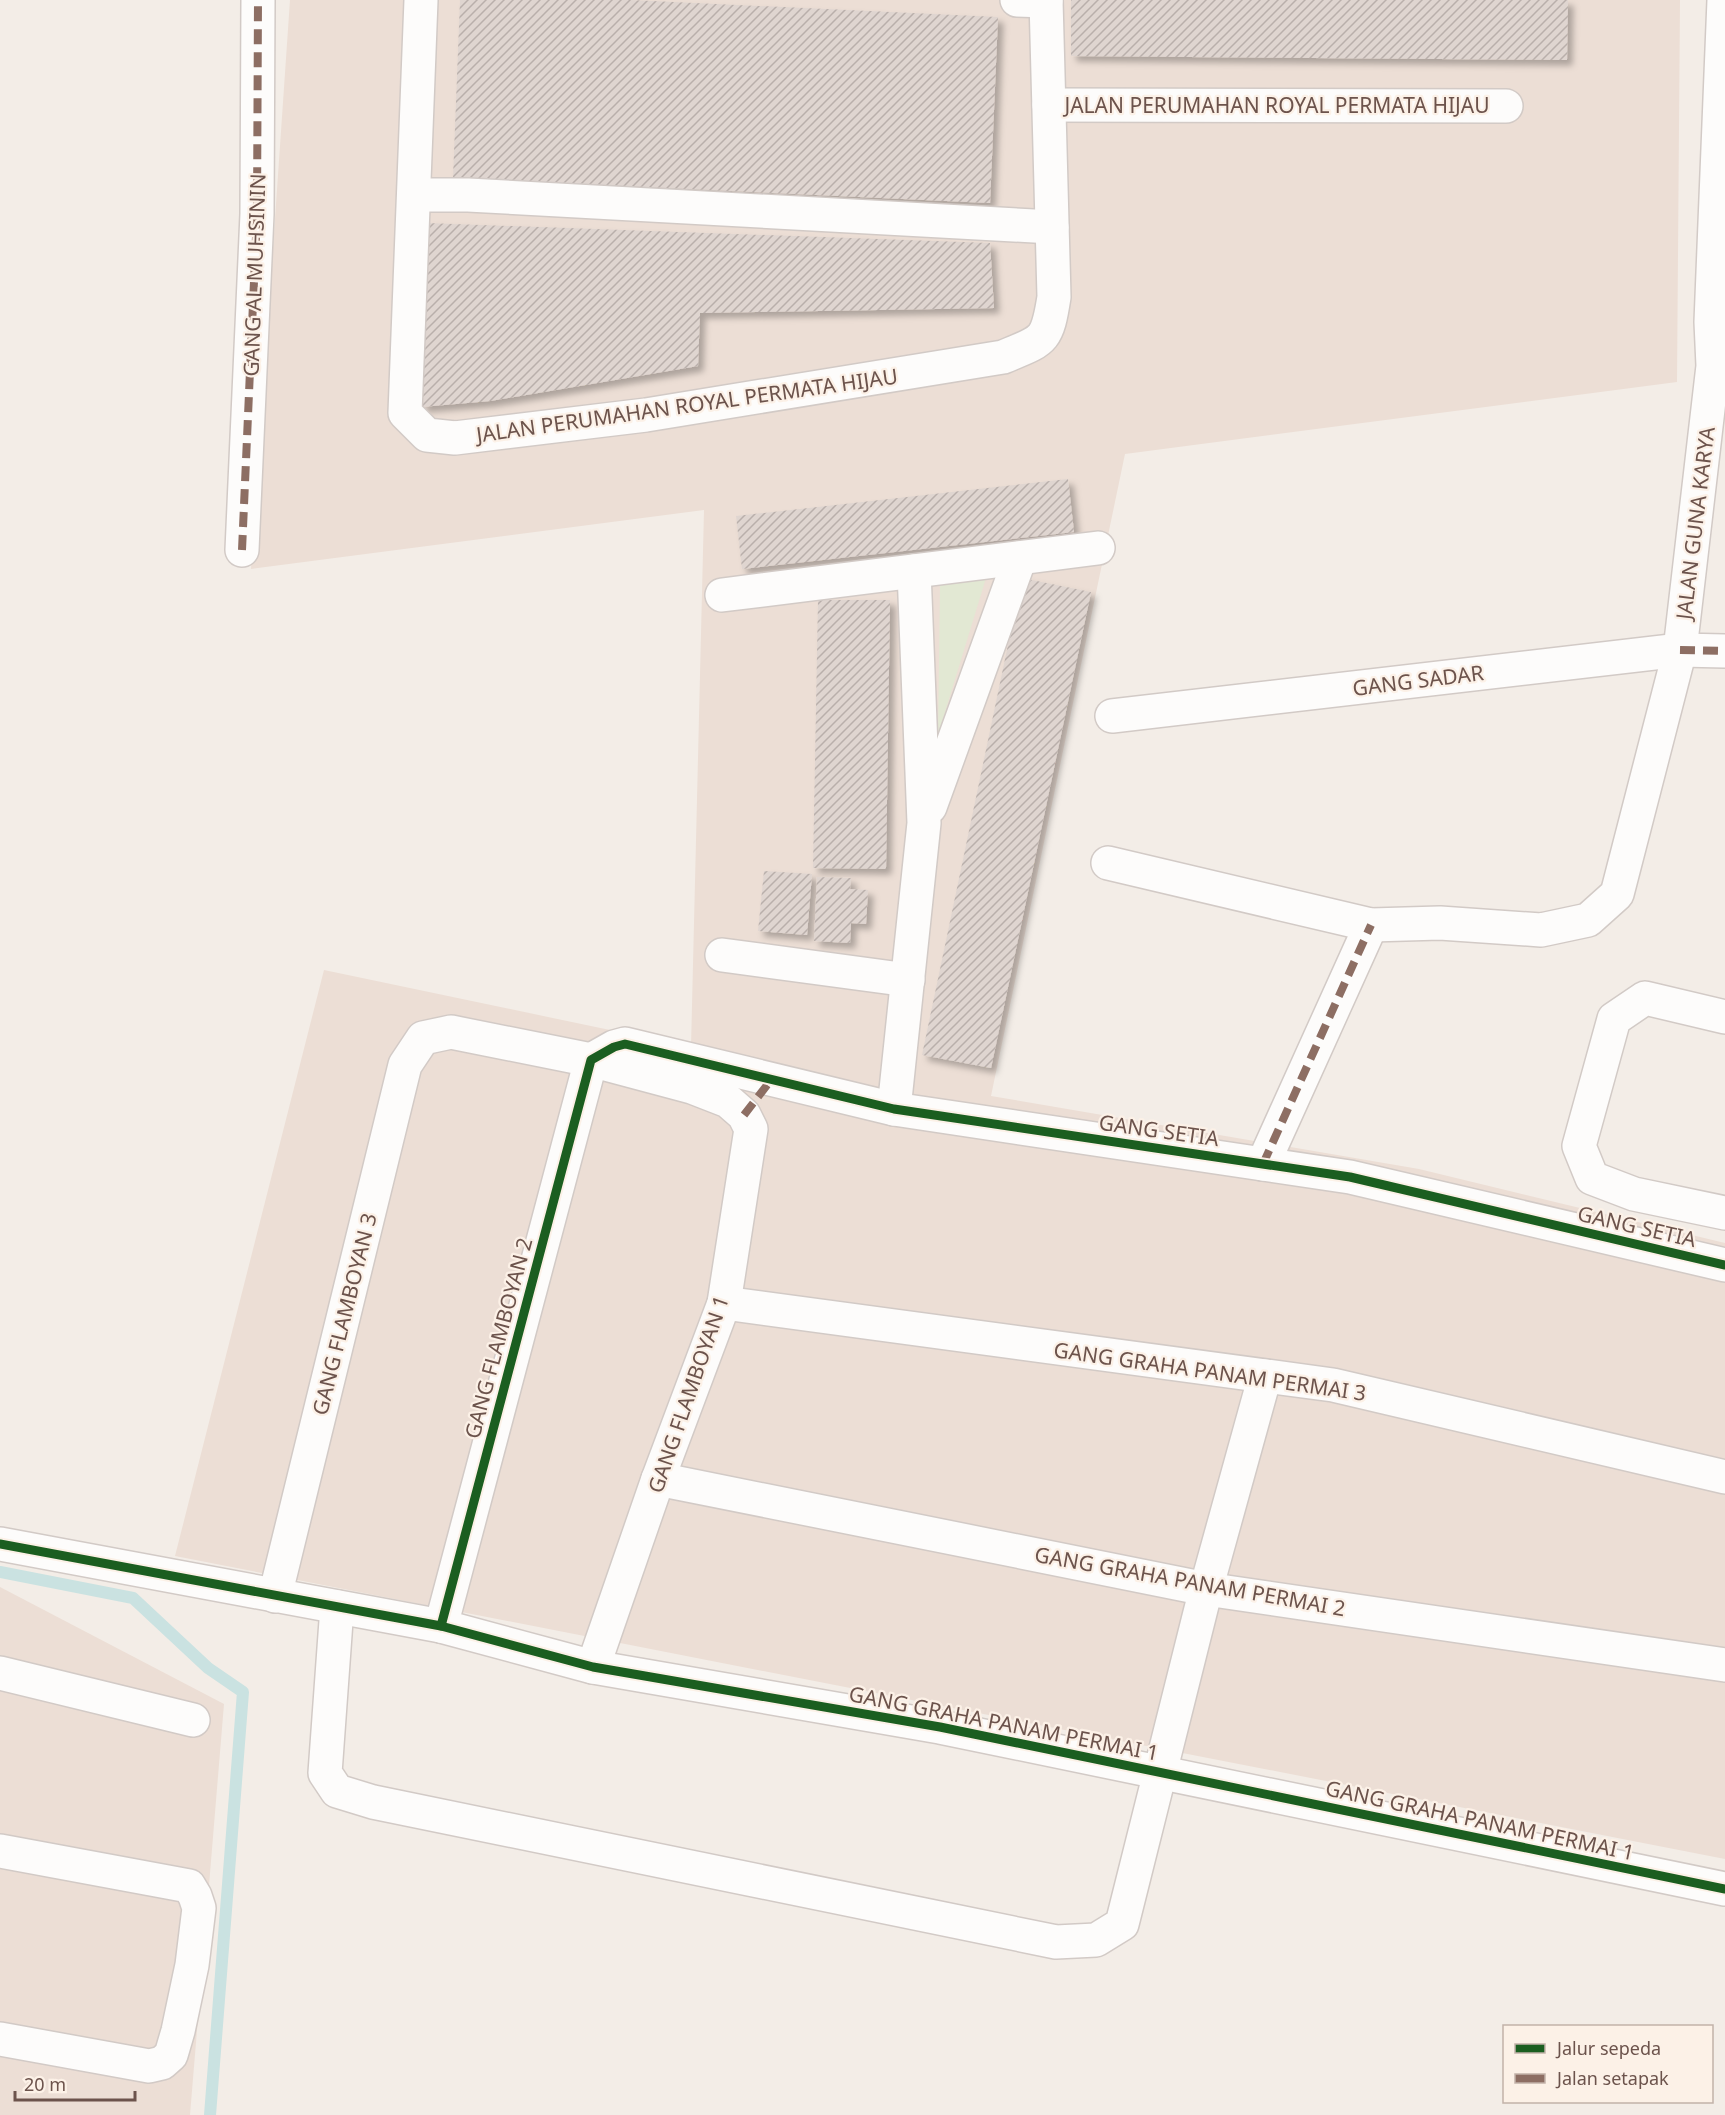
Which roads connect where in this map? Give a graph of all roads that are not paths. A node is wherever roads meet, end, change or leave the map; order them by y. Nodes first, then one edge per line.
1 (258, 0) edge
2 (422, 0) edge
3 (1036, 0) edge
4 (1724, 0) edge
5 (1049, 105) junction
6 (1506, 106) dead end
7 (414, 195) junction
8 (1052, 227) junction
9 (1719, 364) edge
10 (1098, 548) dead end
11 (242, 550) dead end
12 (1020, 558) junction
13 (914, 571) junction
14 (722, 594) dead end
15 (1680, 650) junction
16 (1725, 651) edge
17 (1112, 716) dead end
18 (924, 823) junction
19 (1108, 863) dead end
20 (1371, 925) junction
21 (722, 955) dead end
22 (908, 980) junction
23 (1725, 1017) edge
24 (591, 1060) junction
25 (894, 1109) junction
26 (1263, 1164) junction
27 (1725, 1213) edge
28 (1725, 1265) edge
29 (724, 1303) junction
30 (1265, 1376) junction
31 (1725, 1477) edge
32 (658, 1479) junction
33 (0, 1544) edge
34 (1206, 1589) junction
35 (275, 1596) junction
36 (337, 1607) junction
37 (441, 1626) junction
38 (1725, 1665) edge
39 (592, 1667) junction
40 (0, 1672) edge
41 (193, 1720) dead end
42 (1160, 1772) junction
43 (0, 1851) edge
44 (1725, 1888) edge
45 (0, 2039) edge

1 - 11 street, GANG AL MUHSININ
2 - 7 street, JALAN PERUMAHAN ROYAL PERMATA HIJAU
3 - 5 street, JALAN PERUMAHAN ROYAL PERMATA HIJAU
4 - 9 street, JALAN GUNA KARYA
5 - 6 street, JALAN PERUMAHAN ROYAL PERMATA HIJAU
5 - 8 street, JALAN PERUMAHAN ROYAL PERMATA HIJAU
7 - 8 street
7 - 8 street, JALAN PERUMAHAN ROYAL PERMATA HIJAU
9 - 15 street, JALAN GUNA KARYA
10 - 12 street
12 - 13 street
12 - 18 street
13 - 14 street
13 - 18 street
15 - 16 street, GANG SADAR
15 - 17 street, GANG SADAR
15 - 20 street, JALAN GUNA KARYA
18 - 22 street
19 - 20 street, JALAN GUNA KARYA
20 - 26 street
21 - 22 street
22 - 25 street
23 - 27 street
24 - 25 street, GANG SETIA
24 - 29 street, GANG FLAMBOYAN 1
24 - 35 street, GANG FLAMBOYAN 3
24 - 37 street, GANG FLAMBOYAN 2
25 - 26 street, GANG SETIA
26 - 28 street, GANG SETIA
29 - 30 street, GANG GRAHA PANAM PERMAI 3
29 - 32 street, GANG FLAMBOYAN 1
30 - 31 street, GANG GRAHA PANAM PERMAI 3
30 - 34 street
32 - 34 street, GANG GRAHA PANAM PERMAI 2
32 - 39 street, GANG FLAMBOYAN 1
33 - 35 street, GANG GRAHA PANAM PERMAI 1
34 - 38 street, GANG GRAHA PANAM PERMAI 2
34 - 42 street
35 - 36 street, GANG GRAHA PANAM PERMAI 1
36 - 37 street, GANG GRAHA PANAM PERMAI 1
36 - 42 street
37 - 39 street, GANG GRAHA PANAM PERMAI 1
39 - 42 street, GANG GRAHA PANAM PERMAI 1
40 - 41 street
42 - 44 street, GANG GRAHA PANAM PERMAI 1
43 - 45 street

